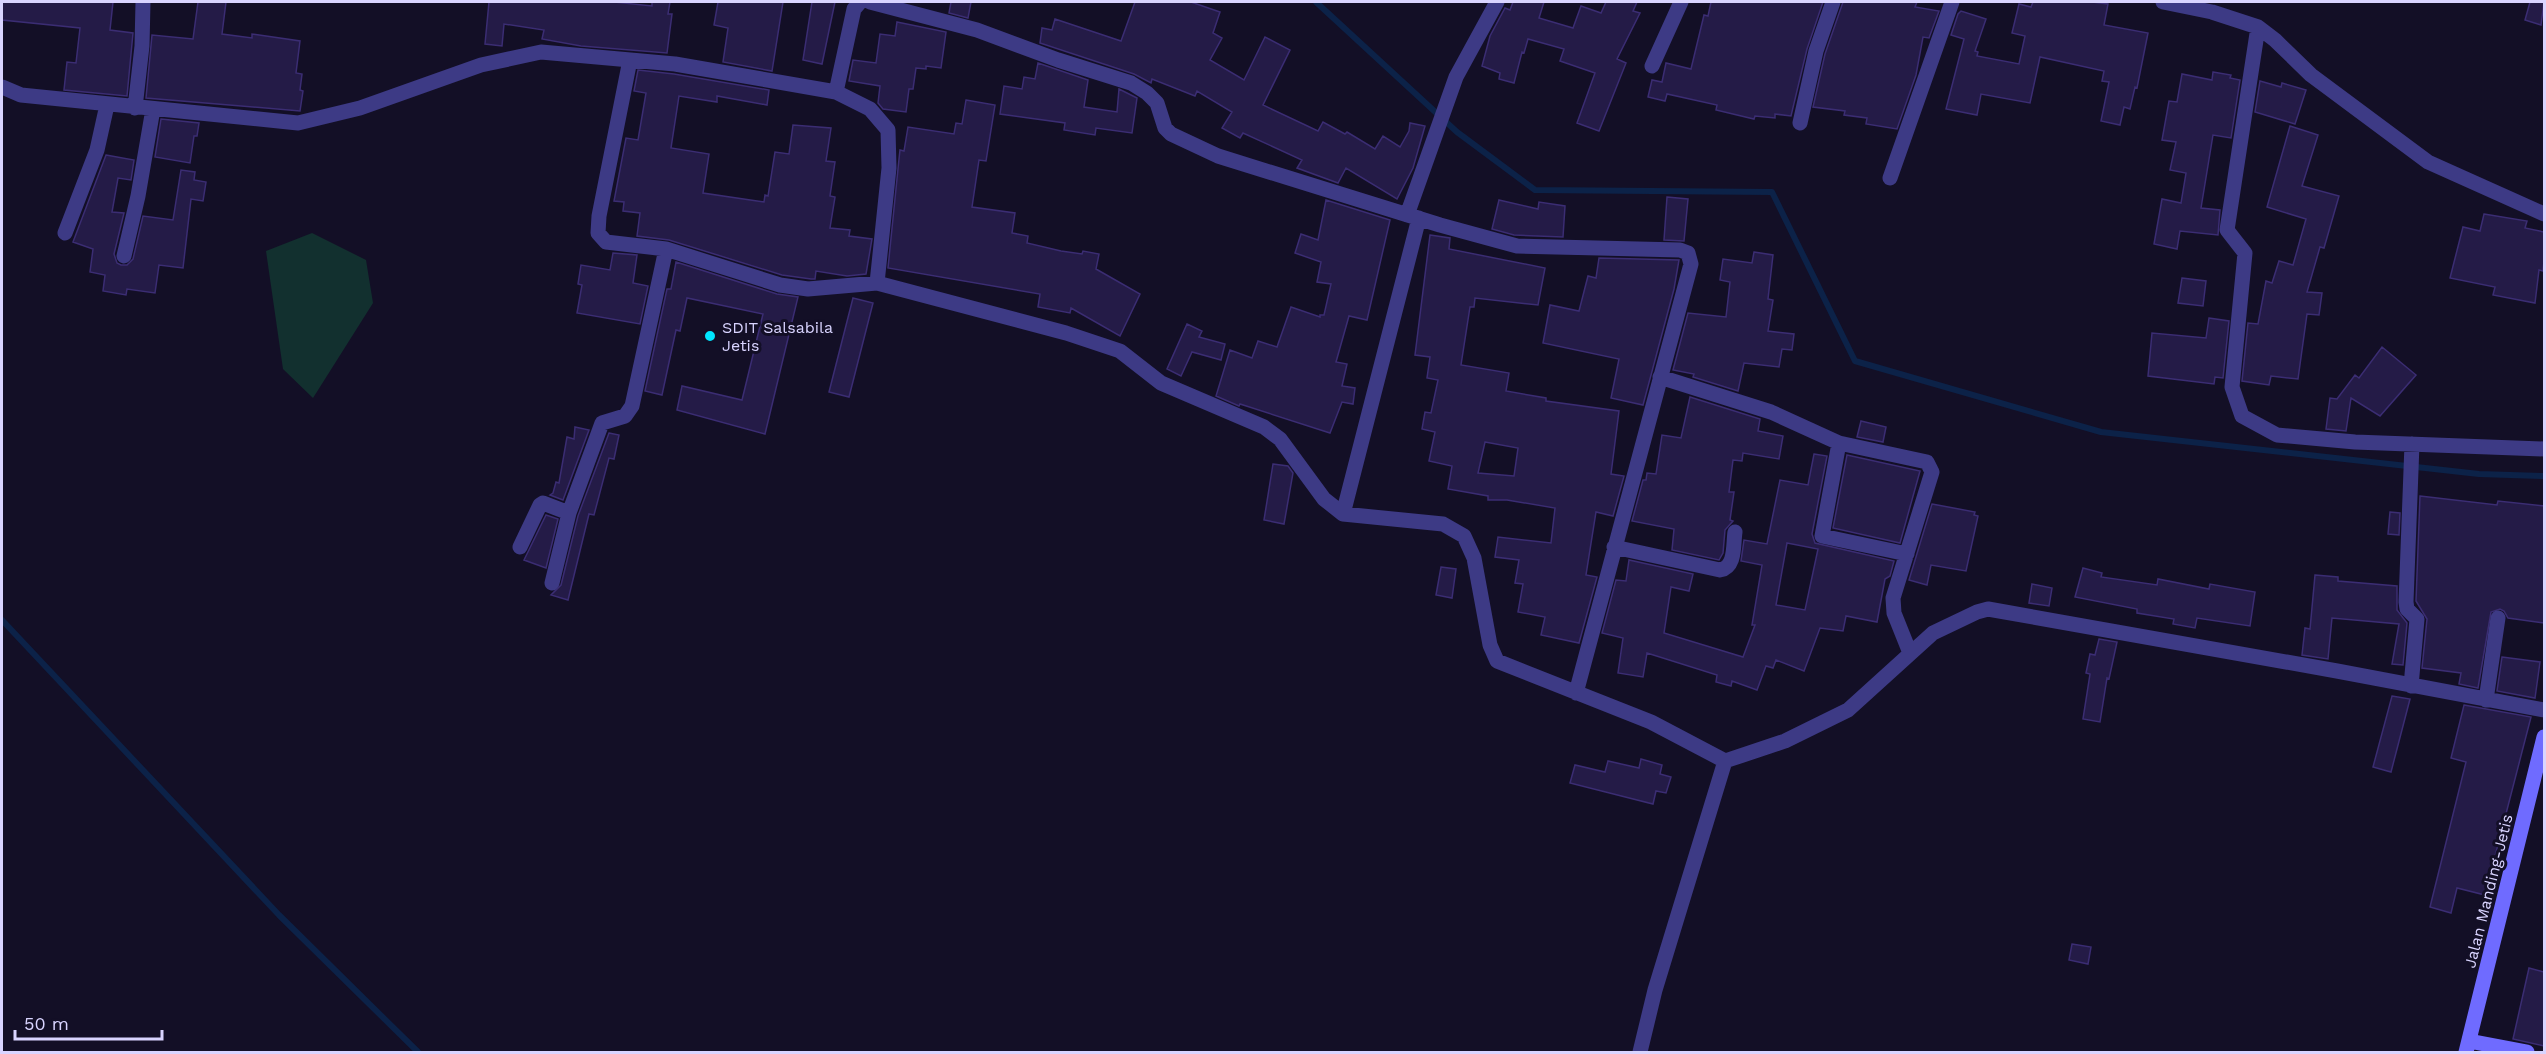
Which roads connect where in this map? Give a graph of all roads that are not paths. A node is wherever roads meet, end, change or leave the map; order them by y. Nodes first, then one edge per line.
1 (143, 2) edge
2 (860, 2) edge
3 (870, 2) edge
4 (1497, 2) edge
5 (1681, 2) edge
6 (1833, 2) edge
7 (1952, 2) edge
8 (2163, 2) edge
9 (2258, 27) junction
10 (630, 60) junction
11 (1652, 66) dead end
12 (2, 87) edge
13 (836, 92) junction
14 (107, 105) junction
15 (135, 108) junction
16 (153, 110) junction
17 (1800, 123) dead end
18 (1890, 178) dead end
19 (2544, 214) edge
20 (1413, 216) junction
21 (65, 233) dead end
22 (666, 249) junction
23 (124, 256) dead end
24 (877, 283) junction
25 (1660, 377) junction
26 (1839, 442) junction
27 (2412, 448) junction
28 (2544, 449) edge
29 (569, 513) junction
30 (1343, 514) junction
31 (1735, 532) dead end
32 (520, 547) dead end
33 (1614, 547) junction
34 (1906, 554) junction
35 (552, 583) dead end
36 (2498, 618) dead end
37 (1908, 649) junction
38 (2410, 686) junction
39 (1576, 693) junction
40 (2486, 700) junction
41 (2544, 710) edge
42 (2544, 737) edge
43 (1725, 761) junction
44 (2468, 1047) edge
45 (1640, 1053) edge
46 (2527, 1053) edge

1 - 15 street
2 - 13 street
3 - 20 street
4 - 20 street
5 - 11 street
6 - 17 street
7 - 18 street
8 - 9 street
9 - 19 street
9 - 27 street
10 - 13 street
10 - 16 street
10 - 22 street
12 - 14 street
13 - 24 street
14 - 15 street
14 - 21 street
15 - 16 street
16 - 23 street
20 - 25 street
20 - 30 street
22 - 24 street
22 - 29 street
24 - 30 street
25 - 26 street
25 - 33 street
26 - 34 street
26 - 34 street
27 - 28 street
27 - 38 street
29 - 32 street
29 - 35 street
30 - 39 street
31 - 33 street
33 - 39 street
34 - 37 street
36 - 40 street
37 - 38 street
37 - 43 street
38 - 40 street
39 - 43 street
40 - 41 street
42 - 44 main road, Jalan Manding-Jetis
43 - 45 street
44 - 46 main road

